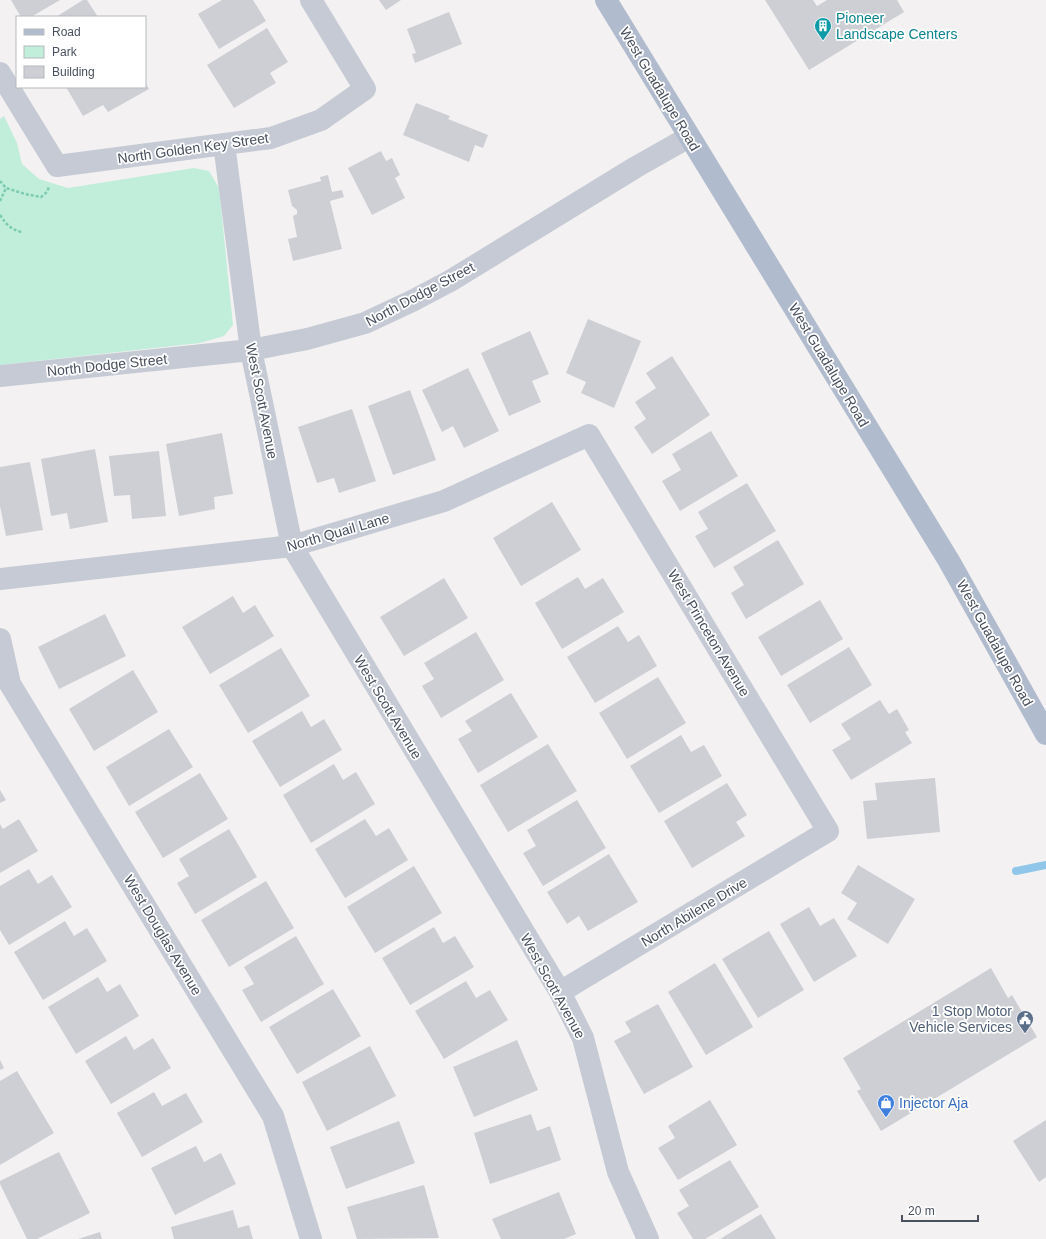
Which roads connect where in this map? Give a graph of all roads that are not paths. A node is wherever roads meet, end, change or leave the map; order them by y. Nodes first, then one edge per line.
1 (311, 0) edge
2 (606, 0) edge
3 (0, 73) edge
4 (689, 137) junction
5 (224, 144) junction
6 (251, 350) junction
7 (0, 376) edge
8 (589, 435) joint
9 (292, 546) junction
10 (0, 579) edge
11 (0, 639) edge
12 (1046, 734) edge
13 (828, 831) joint
14 (560, 992) junction
15 (310, 1239) edge
16 (648, 1239) edge

1 - 5 street, North Golden Key Street
2 - 4 main road, West Guadalupe Road
3 - 5 street, North Golden Key Street
4 - 6 street, North Dodge Street
4 - 12 main road, West Guadalupe Road
5 - 6 street, West Scott Avenue
6 - 7 street, North Dodge Street
6 - 9 street, West Scott Avenue
8 - 9 street, North Quail Lane
8 - 13 street, West Princeton Avenue
9 - 10 street, North Quail Lane
9 - 14 street, West Scott Avenue
11 - 15 street, West Douglas Avenue
13 - 14 street, North Abilene Drive
14 - 16 street, West Scott Avenue

